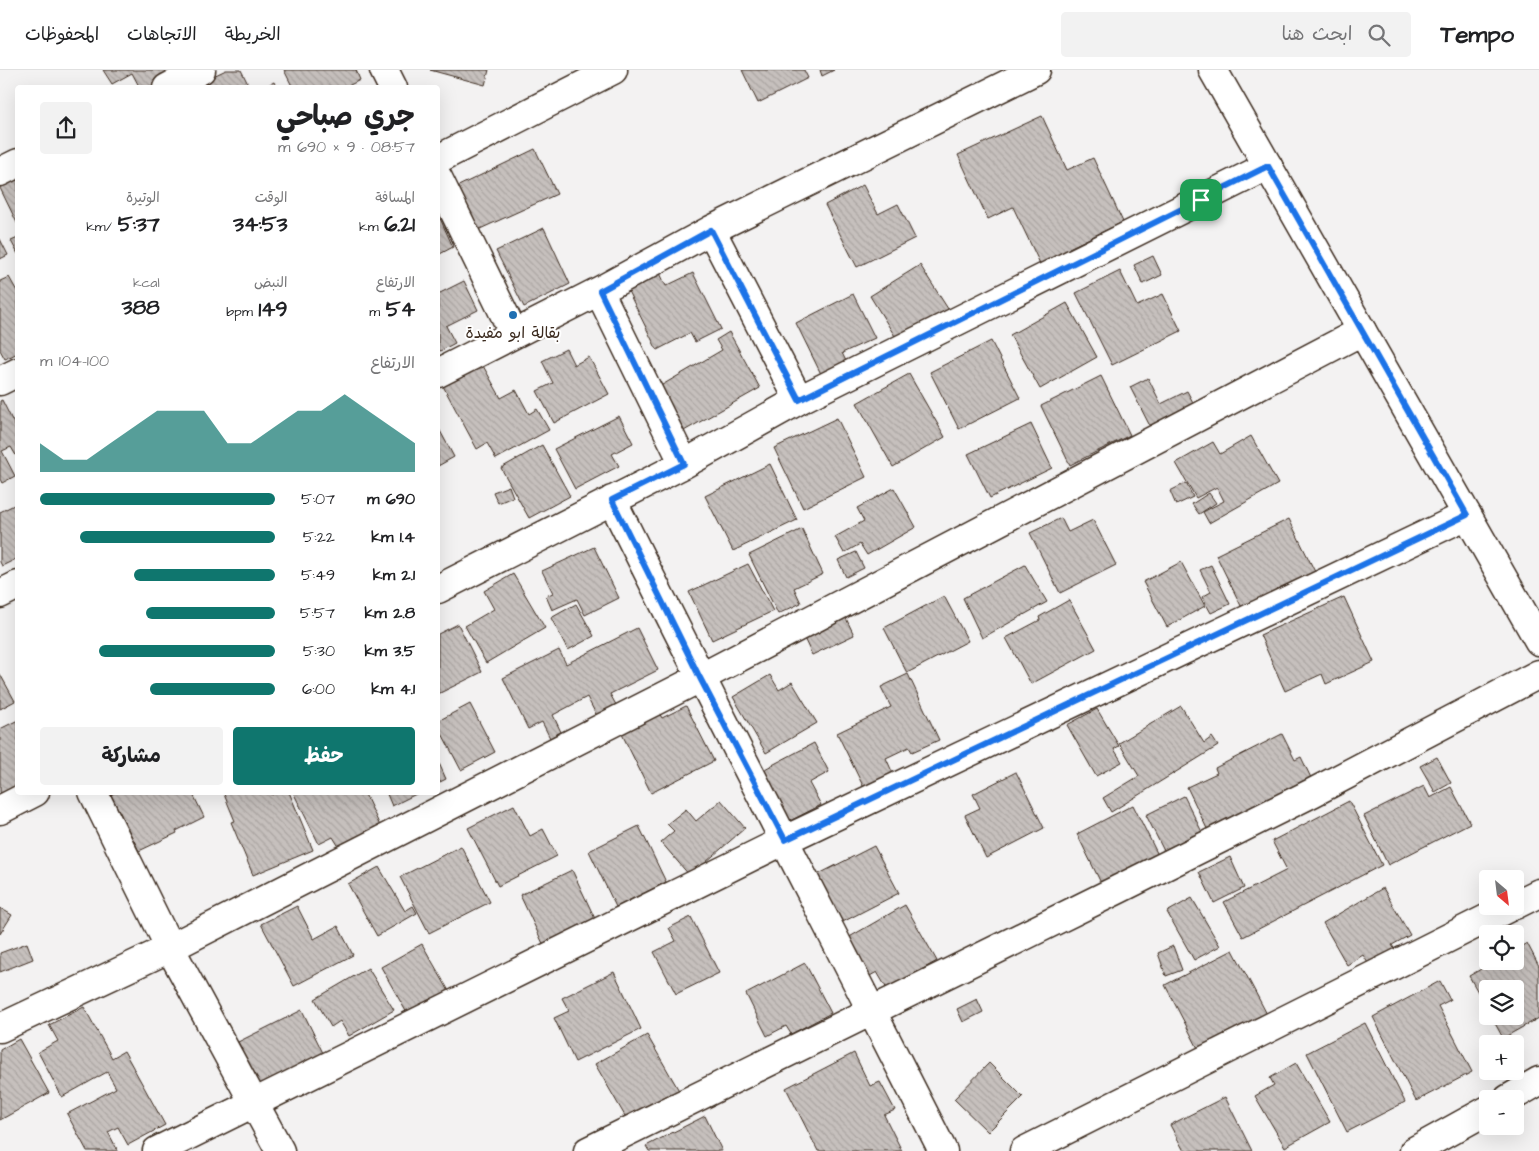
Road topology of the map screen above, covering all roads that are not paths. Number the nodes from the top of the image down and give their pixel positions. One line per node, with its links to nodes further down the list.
1 (201, 70): 6 (street)
2 (384, 70): 7 (street)
3 (614, 70): 8 (street)
4 (1036, 70): 13 (street)
5 (1213, 70): 10 (street)
6 (173, 85)
7 (392, 85)
8 (440, 158)
9 (15, 165): 11 (street)
10 (1268, 166): 15 (street); 20 (street)
11 (0, 172)
12 (440, 182): 16 (street)
13 (711, 230): 14 (street); 20 (street)
14 (600, 291): 16 (street); 21 (street)
15 (1362, 331): 23 (street); 27 (street)
16 (514, 334): 17 (street)
17 (440, 372)
18 (15, 374): 19 (street)
19 (0, 381)
20 (799, 400): 21 (street)
21 (684, 464): 22 (street)
22 (612, 500): 24 (street); 27 (street)
23 (1467, 515): 25 (street); 31 (street)
24 (440, 588)
25 (1539, 641)
26 (1539, 674): 36 (street)
27 (700, 678): 31 (street); 35 (street)
28 (29, 795): 30 (street)
29 (94, 795): 35 (street)
30 (0, 810)
31 (785, 840): 36 (street); 40 (street)
32 (1539, 892): 33 (street)
33 (1524, 900)
34 (1494, 915): 46 (street)
35 (170, 948): 37 (street); 40 (street)
36 (872, 1011): 44 (street); 45 (street)
37 (0, 1028)
38 (1539, 1081): 39 (street)
39 (1524, 1090)
40 (255, 1103): 42 (street); 43 (street)
41 (1479, 1115): 47 (street)
42 (157, 1151)
43 (280, 1151)
44 (588, 1151)
45 (943, 1151)
46 (1024, 1151)
47 (1414, 1151)

